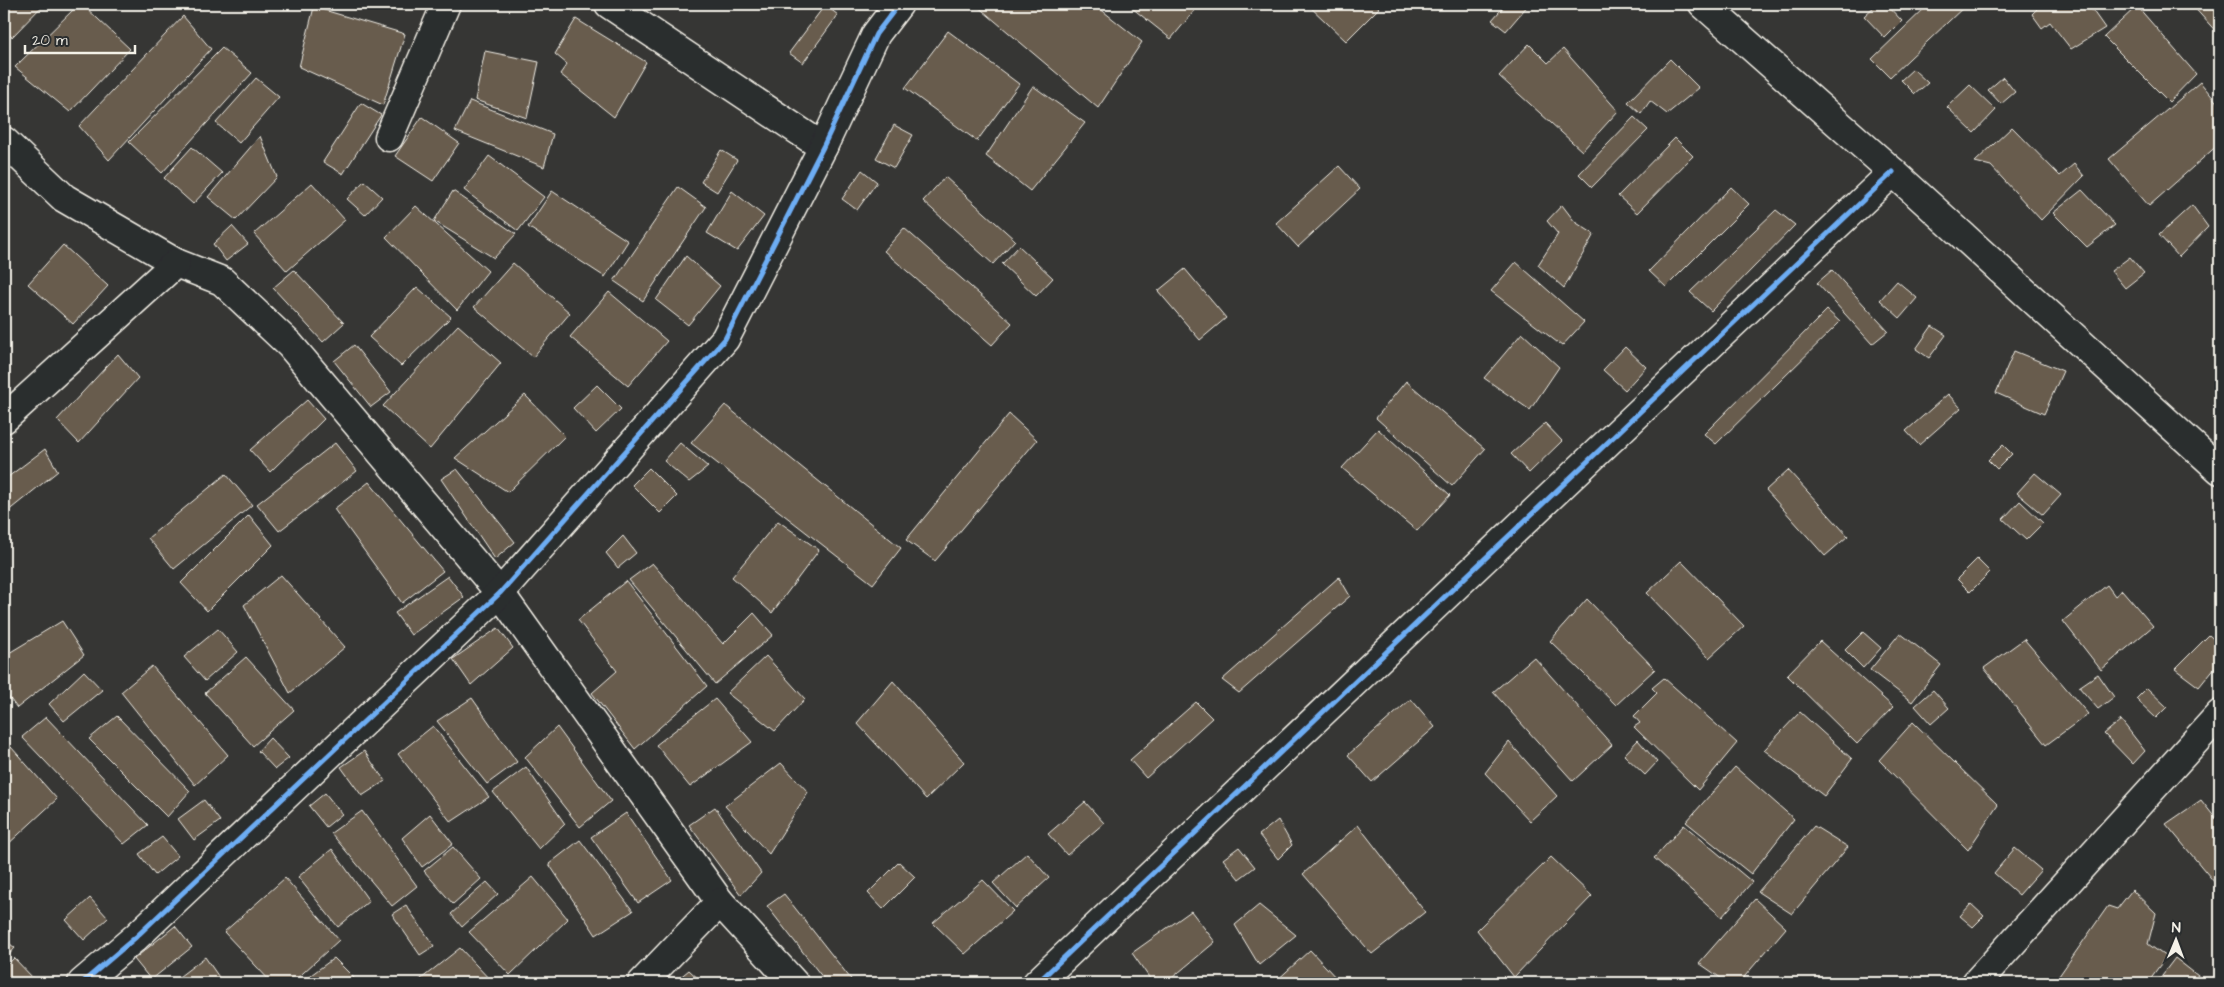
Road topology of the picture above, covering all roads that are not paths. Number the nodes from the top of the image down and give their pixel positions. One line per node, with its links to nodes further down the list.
1 (446, 4): 5 (street)
2 (609, 4): 7 (street)
3 (899, 4): 7 (street)
4 (1702, 4): 8 (street)
5 (389, 137)
6 (4, 141): 9 (street)
7 (823, 147): 12 (street)
8 (1893, 172): 11 (street); 18 (street)
9 (176, 263): 10 (street); 12 (street)
10 (4, 419)
11 (2218, 464)
12 (500, 593): 14 (street); 15 (street)
13 (2220, 714): 19 (street)
14 (720, 902): 16 (street); 17 (street)
15 (82, 983)
16 (642, 983)
17 (794, 983)
18 (1037, 983)
19 (1976, 983)

